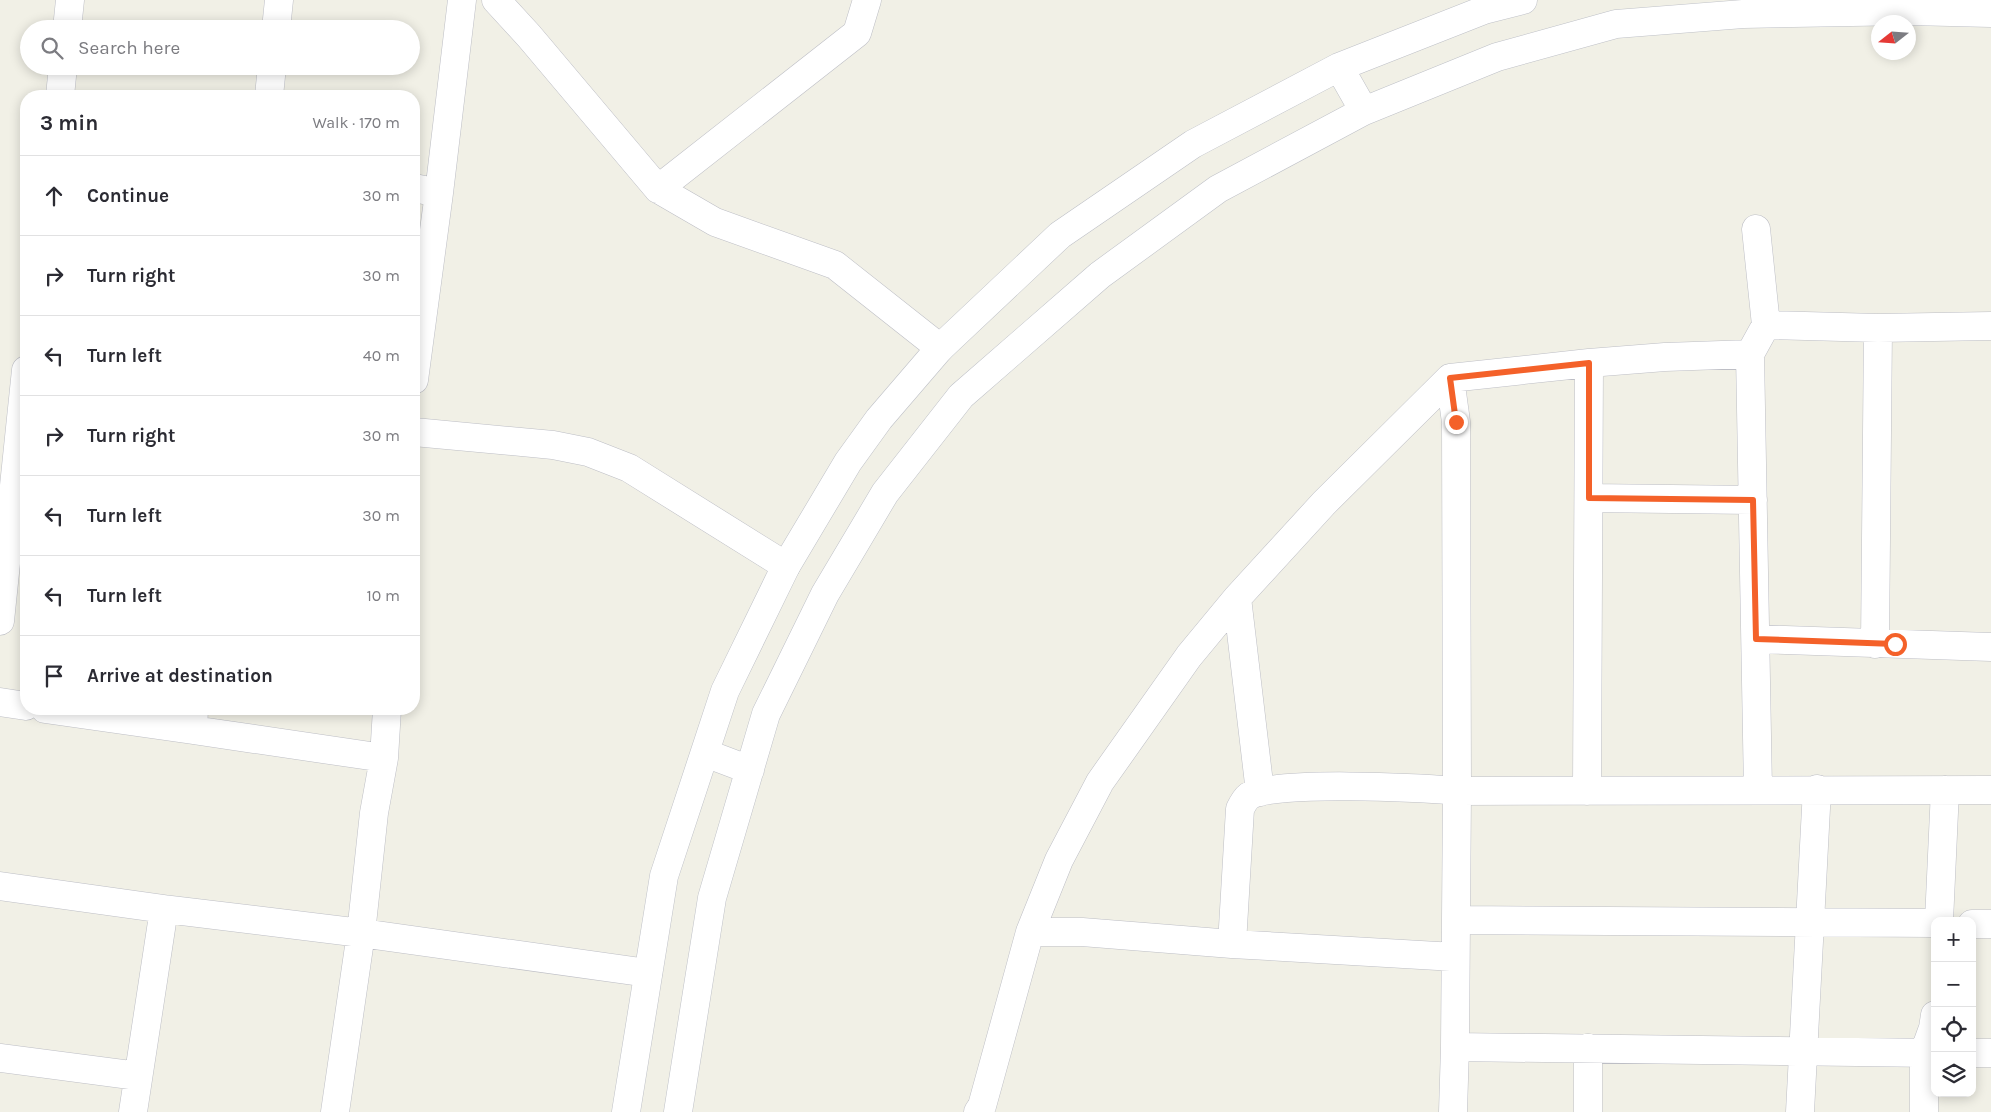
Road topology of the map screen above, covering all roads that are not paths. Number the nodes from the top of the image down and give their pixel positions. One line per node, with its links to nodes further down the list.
1 (70, 0): 8 (street)
2 (279, 0): 9 (street)
3 (462, 0): 17 (street)
4 (496, 0): 16 (street)
5 (867, 0): 16 (street)
6 (1523, 0): 10 (street)
7 (1991, 13): 15 (street)
8 (68, 20)
9 (277, 20)
10 (1339, 67): 15 (street); 23 (street)
11 (62, 75): 13 (street)
12 (271, 75): 14 (street)
13 (61, 90)
14 (270, 90)
15 (1364, 112): 44 (street)
16 (658, 188): 23 (street)
17 (427, 190): 19 (street)
18 (1756, 229): 20 (street)
19 (420, 292)
20 (1766, 325): 22 (street); 24 (street)
21 (1991, 326): 22 (street)
22 (1878, 328): 35 (street)
23 (940, 348): 31 (street)
24 (1750, 354): 25 (street); 30 (street)
25 (1589, 363): 26 (street); 29 (street)
26 (1450, 378): 32 (street); 49 (street)
27 (20, 428): 33 (street)
28 (420, 433): 31 (street)
29 (1589, 498): 30 (street); 50 (street)
30 (1753, 500): 34 (street)
31 (786, 566): 42 (street)
32 (1237, 598): 51 (street); 60 (street)
33 (0, 621)
34 (1756, 639): 35 (street); 45 (street)
35 (1875, 644): 36 (street)
36 (1991, 647)
37 (0, 702): 38 (street)
38 (20, 705)
39 (134, 715): 41 (street)
40 (388, 715): 43 (street)
41 (194, 719): 43 (street)
42 (705, 753): 44 (street); 64 (street)
43 (384, 758): 61 (street)
44 (750, 770): 76 (street)
45 (1758, 790): 46 (street); 50 (street)
46 (1817, 790): 47 (street); 56 (street)
47 (1945, 790): 48 (street); 54 (street)
48 (1991, 790)
49 (1457, 791): 50 (street); 51 (street); 55 (street)
50 (1587, 791)
51 (1260, 792): 62 (street)
52 (0, 886): 53 (street)
53 (164, 909): 61 (street); 72 (street)
54 (1939, 917)
55 (1457, 920): 56 (street); 63 (street)
56 (1811, 922): 57 (street); 67 (street)
57 (1931, 923)
58 (1976, 924): 59 (street)
59 (1991, 924)
60 (1030, 932): 62 (street); 77 (street)
61 (361, 933): 64 (street); 74 (street)
62 (1232, 944): 63 (street)
63 (1455, 957): 65 (street)
64 (648, 973): 75 (street)
65 (1455, 1047): 66 (street); 78 (street)
66 (1588, 1048): 67 (street); 79 (street)
67 (1803, 1053): 68 (street); 80 (street)
68 (1930, 1053): 81 (street)
69 (1976, 1053): 70 (street)
70 (1991, 1053)
71 (0, 1058): 72 (street)
72 (138, 1076): 73 (street)
73 (133, 1112)
74 (335, 1112)
75 (626, 1112)
76 (678, 1112)
77 (978, 1112)
78 (1453, 1112)
79 (1588, 1112)
80 (1800, 1112)
81 (1924, 1112)

